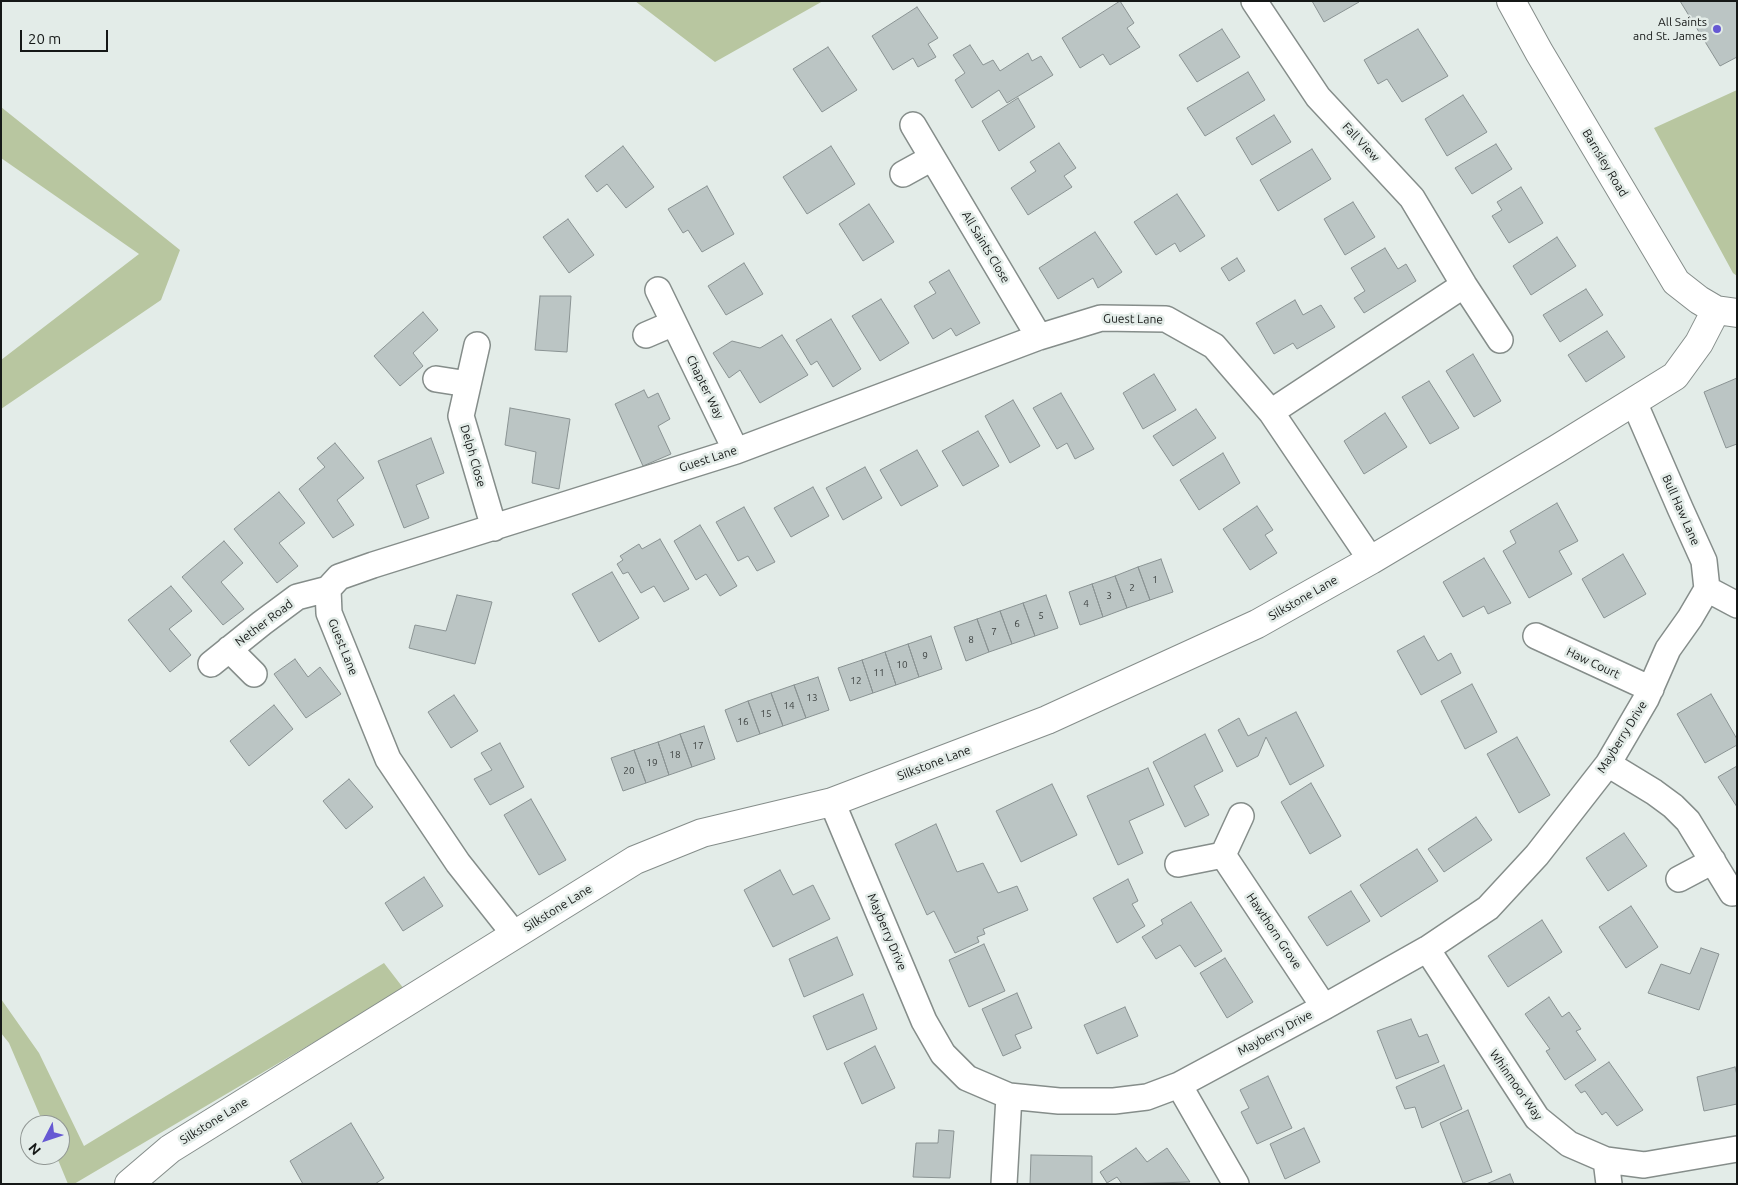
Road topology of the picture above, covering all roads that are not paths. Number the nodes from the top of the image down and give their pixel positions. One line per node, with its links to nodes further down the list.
1 (1254, 1): 6 (street, Fall View)
2 (1511, 1): 8 (street, Barnsley Road)
3 (912, 125): 4 (street, All Saints Close)
4 (932, 158): 5 (street); 11 (street, All Saints Close)
5 (903, 174)
6 (1464, 284): 12 (street, Fall View); 17 (street)
7 (658, 290): 9 (street, Chapter Way)
8 (1726, 312): 16 (street, Silkstone Lane)
9 (674, 323): 10 (street); 18 (street, Chapter Way)
10 (646, 335)
11 (1039, 337): 17 (street, Guest Lane); 18 (street, Guest Lane)
12 (1500, 340)
13 (477, 345): 15 (street, Delph Close)
14 (436, 379): 15 (street)
15 (468, 384): 19 (street, Delph Close)
16 (1634, 402): 20 (street, Silkstone Lane); 22 (street, Bull Haw Lane)
17 (1271, 412): 20 (street, Guest Lane)
18 (736, 451): 19 (street, Guest Lane)
19 (494, 528): 21 (street, Guest Lane)
20 (1370, 560): 28 (street, Silkstone Lane)
21 (328, 589): 25 (street, Nether Road); 35 (street, Guest Lane)
22 (1707, 589): 23 (street); 26 (street, Mayberry Drive)
23 (1737, 604)
24 (1536, 636): 26 (street, Haw Court)
25 (254, 674)
26 (1651, 689): 27 (street, Mayberry Drive)
27 (1608, 764): 31 (street); 36 (street, Mayberry Drive)
28 (832, 802): 35 (street, Silkstone Lane); 39 (street, Mayberry Drive)
29 (1241, 816): 30 (street)
30 (1223, 855): 32 (street); 37 (street, Hawthorn Grove)
31 (1713, 861): 33 (street); 34 (street)
32 (1178, 864)
33 (1679, 879)
34 (1732, 893)
35 (515, 935): 42 (street, Silkstone Lane)
36 (1426, 949): 37 (street, Mayberry Drive); 41 (street, Whinmoor Way)
37 (1324, 1007): 38 (street, Mayberry Drive)
38 (1179, 1085): 39 (street, Mayberry Drive); 44 (street)
39 (1009, 1096): 43 (street)
40 (1737, 1149): 41 (street, Whinmoor Way)
41 (1608, 1172)
42 (129, 1184)
43 (1004, 1184)
44 (1236, 1184)

